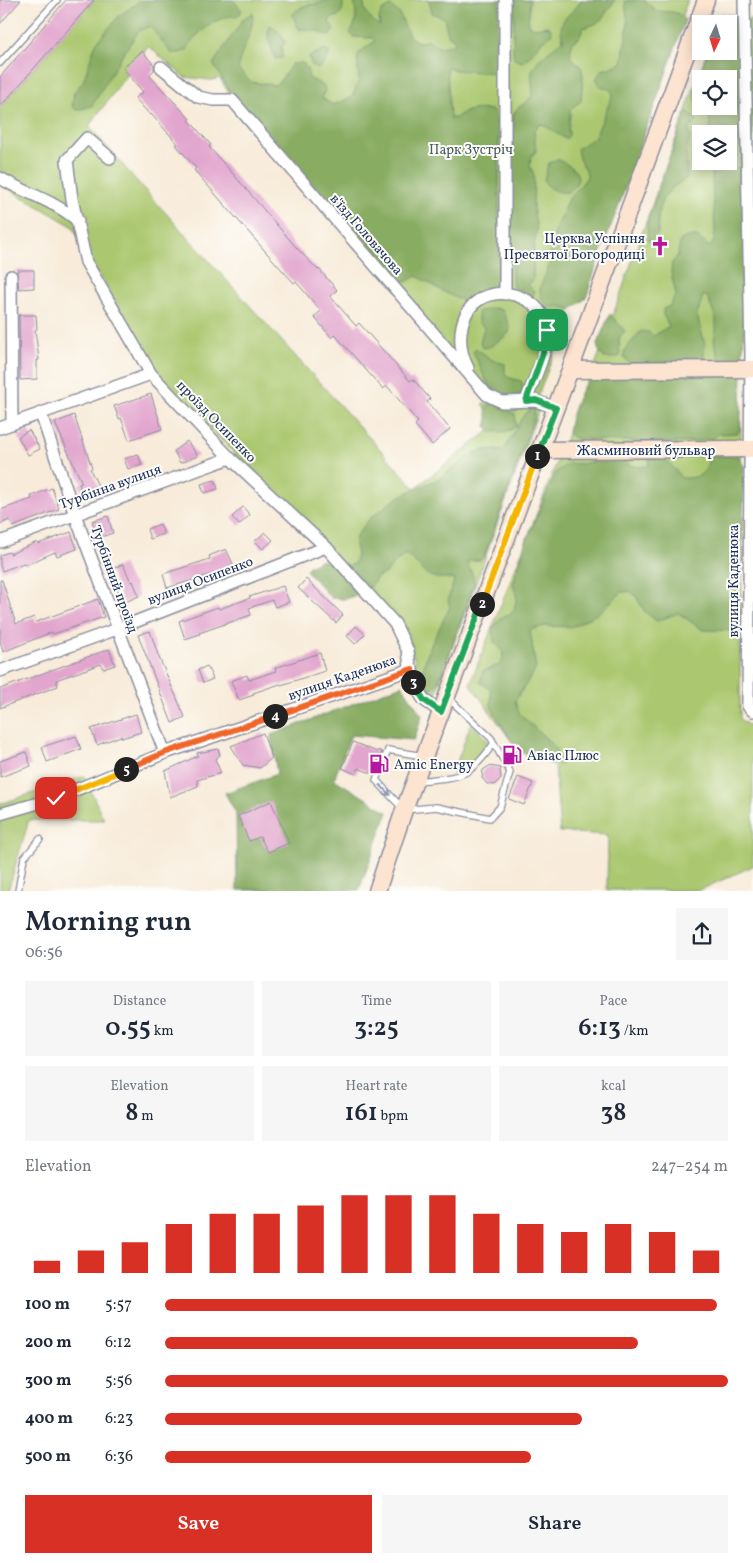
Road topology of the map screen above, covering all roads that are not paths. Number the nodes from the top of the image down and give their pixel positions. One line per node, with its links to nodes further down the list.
1 (57, 0): 5 (lane)
2 (505, 0): 11 (street)
3 (744, 0): 12 (street, вулиця Каденюка)
4 (704, 1): 14 (street)
5 (0, 63)
6 (161, 67): 16 (street, в'їзд Головачова)
7 (110, 158): 9 (street, проїзд Осипенко)
8 (0, 178): 9 (street)
9 (78, 221): 15 (street, проїзд Осипенко)
10 (11, 276): 20 (street)
11 (505, 294): 16 (street); 17 (street)
12 (751, 302): 13 (street, вулиця Каденюка)
13 (752, 369): 14 (street); 22 (street, вулиця Каденюка)
14 (570, 370): 18 (street)
15 (151, 374): 19 (street); 24 (street, проїзд Осипенко)
16 (477, 383): 17 (street, в'їзд Головачова)
17 (526, 401): 18 (street, в'їзд Головачова)
18 (556, 408): 23 (street)
19 (41, 414): 20 (street); 25 (street, Турбінний проїзд)
20 (12, 424): 21 (street)
21 (0, 428)
22 (751, 449): 23 (street, Жасминовий бульвар); 26 (street, вулиця Каденюка)
23 (539, 450): 33 (street)
24 (230, 458): 25 (street, Турбінна вулиця); 28 (street, проїзд Осипенко)
25 (75, 515): 27 (street, Турбінна вулиця); 29 (street, Турбінний проїзд)
26 (750, 534): 30 (street, вулиця Каденюка)
27 (0, 542)
28 (326, 547): 29 (street, вулиця Осипенко); 31 (street, проїзд Осипенко)
29 (117, 629): 32 (street, вулиця Осипенко); 36 (street, Турбінний проїзд)
30 (750, 652): 34 (street, вулиця Каденюка)
31 (412, 669): 33 (street, проїзд Осипенко); 36 (street, вулиця Каденюка)
32 (0, 671)
33 (444, 704): 35 (lane); 37 (street)
34 (753, 711)
35 (494, 743): 38 (lane); 39 (lane)
36 (164, 753): 40 (street, вулиця Каденюка)
37 (425, 756): 38 (street); 39 (lane, one-way to 39)
38 (415, 781): 39 (street)
39 (404, 810): 43 (street)
40 (0, 814)
41 (40, 839): 42 (lane)
42 (18, 890)
43 (376, 890)

